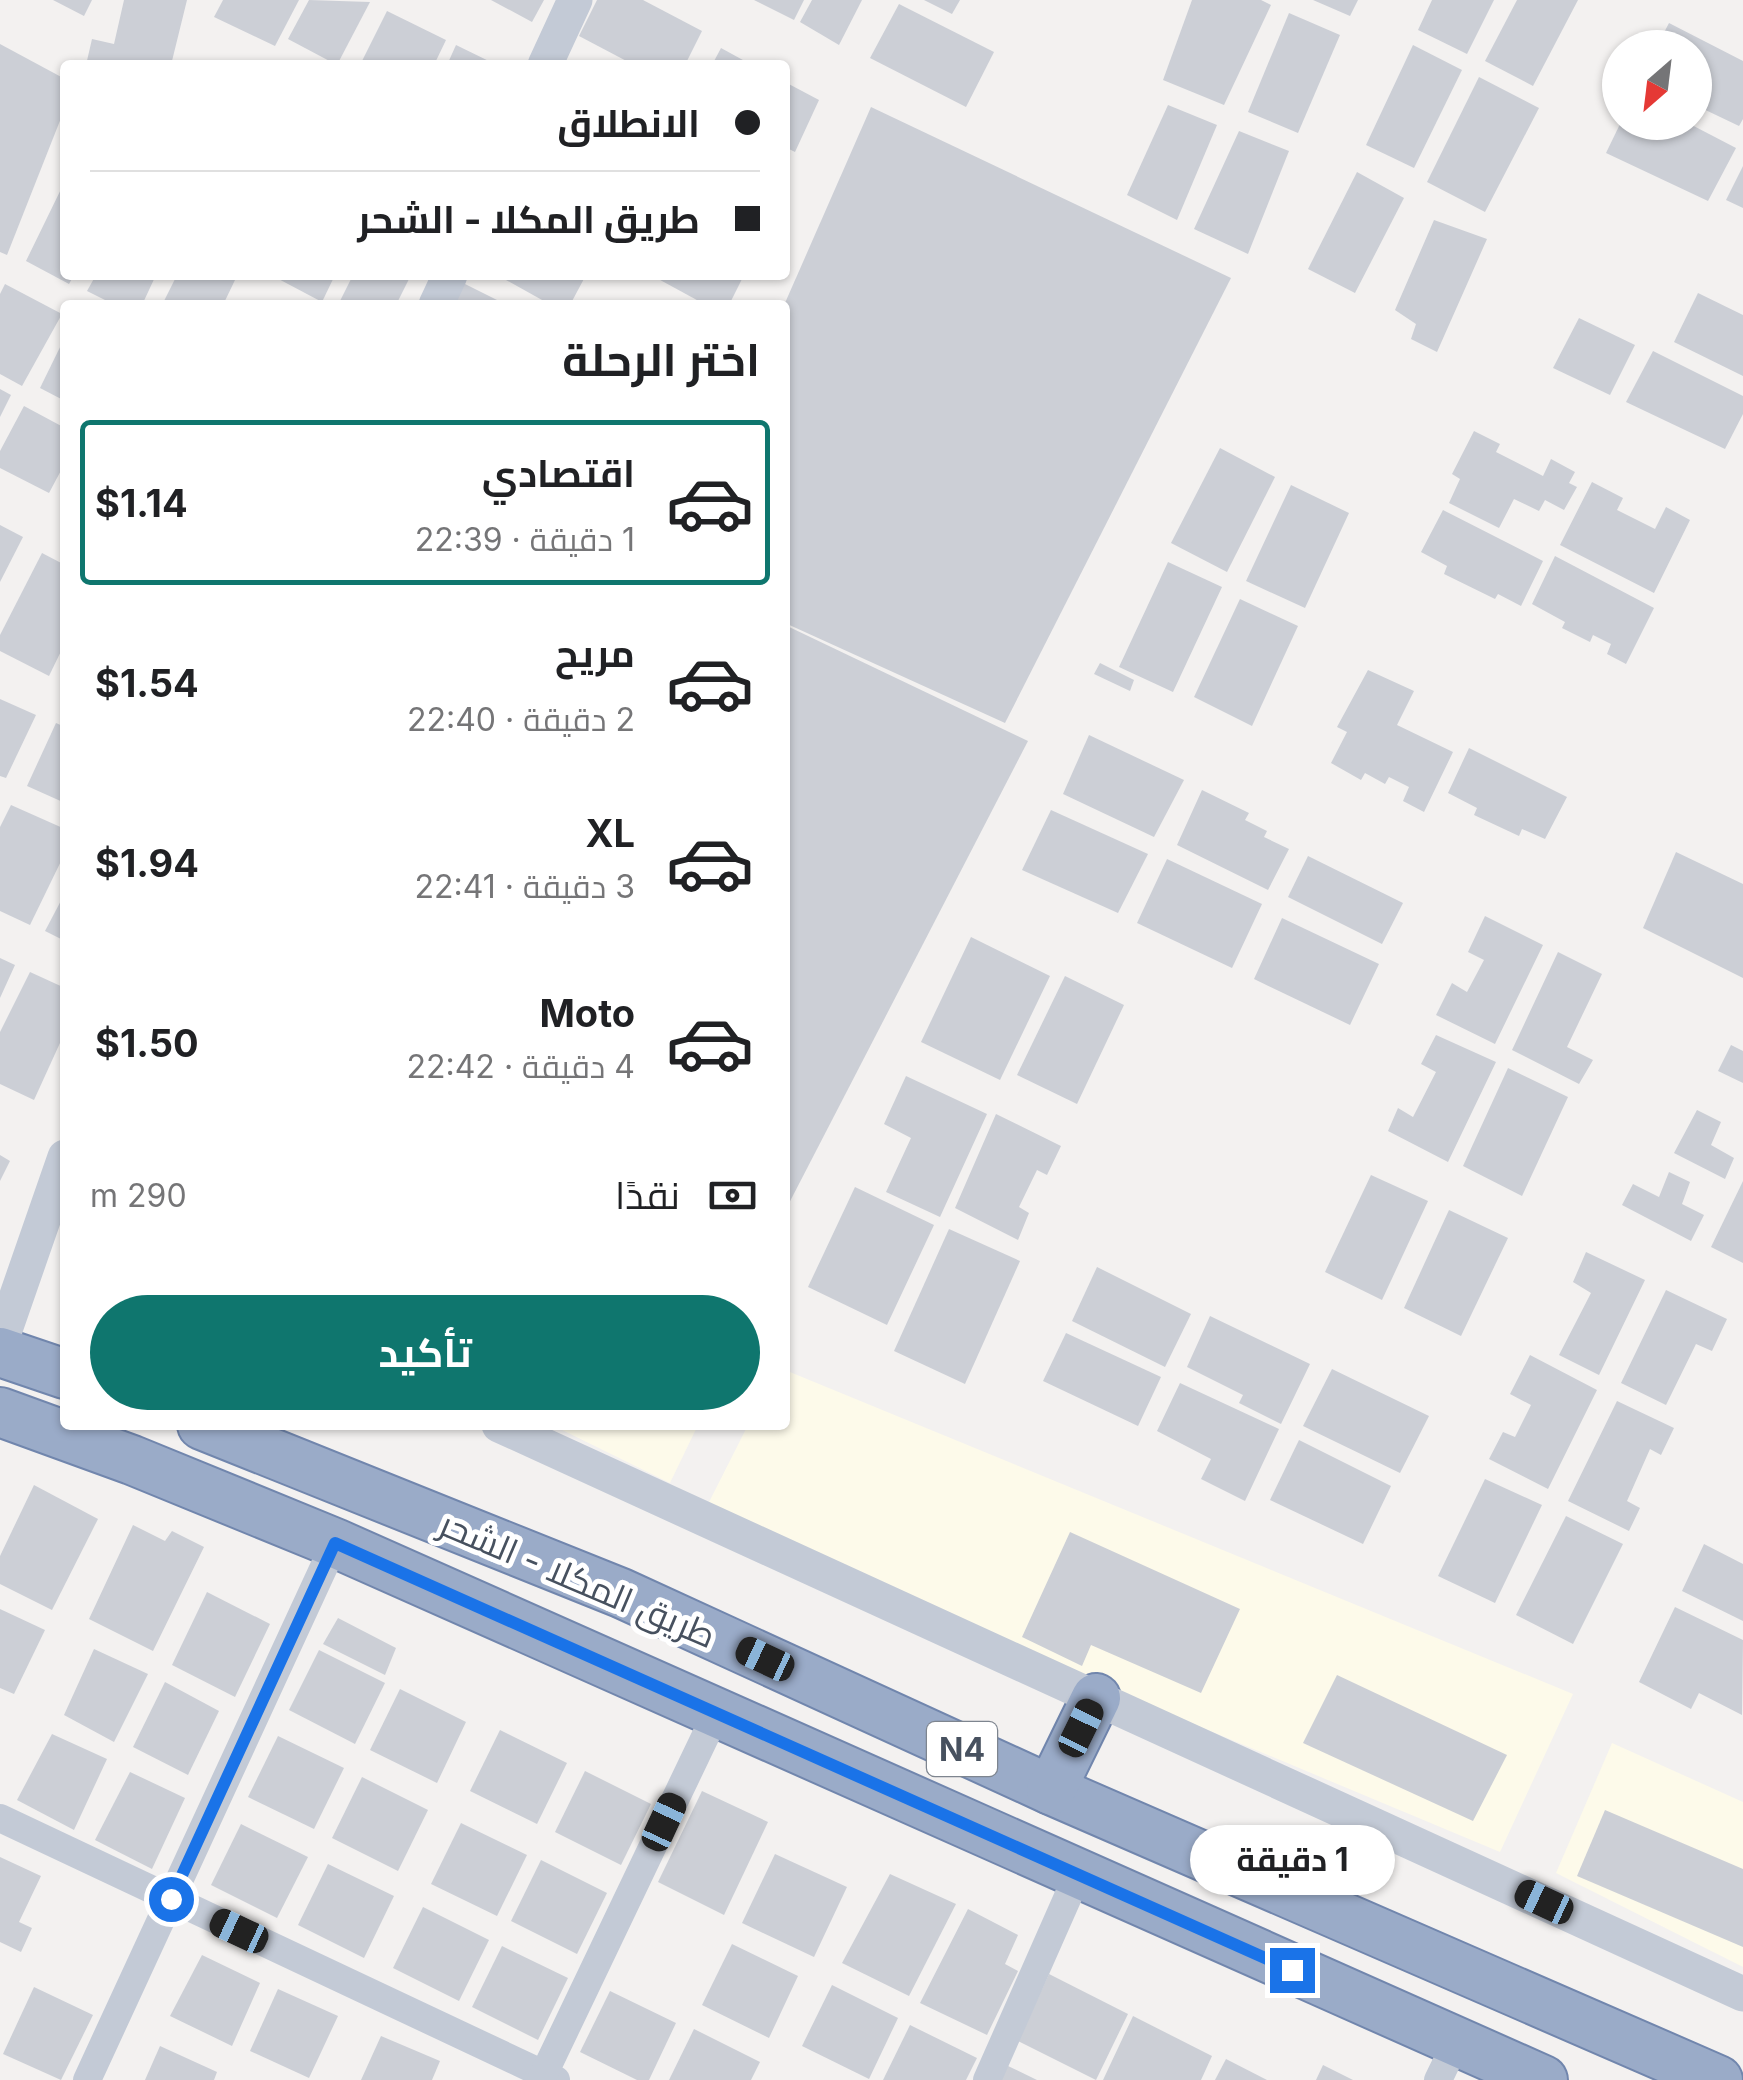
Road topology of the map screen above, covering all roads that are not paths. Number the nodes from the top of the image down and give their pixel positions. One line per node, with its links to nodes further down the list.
1 (575, 0): 2 (street)
2 (548, 60)
3 (60, 1182): 4 (street)
4 (0, 1344)
5 (0, 1352): 6 (highway)
6 (60, 1372)
7 (0, 1412): 10 (highway, طريق المكلا - الشحر / N4)
8 (214, 1430): 11 (highway, طريق المكلا - الشحر / N4)
9 (510, 1430): 13 (street)
10 (335, 1543): 12 (highway, طريق المكلا - الشحر / N4); 18 (street)
11 (622, 1593): 12 (highway); 15 (highway, طريق المكلا - الشحر / N4)
12 (594, 1660): 14 (highway, طريق المكلا - الشحر / N4)
13 (1096, 1698): 15 (highway); 19 (street)
14 (716, 1714): 17 (highway, طريق المكلا - الشحر / N4); 21 (street)
15 (1051, 1790): 25 (highway, طريق المكلا - الشحر / N4)
16 (0, 1818): 18 (street)
17 (1078, 1874): 20 (highway, طريق المكلا - الشحر / N4); 23 (street)
18 (171, 1899): 21 (street); 22 (street)
19 (1743, 1994)
20 (1447, 2062): 24 (highway, طريق المكلا - الشحر / N4)
21 (547, 2078)
22 (86, 2080)
23 (987, 2080)
24 (1543, 2080)
25 (1718, 2080)

